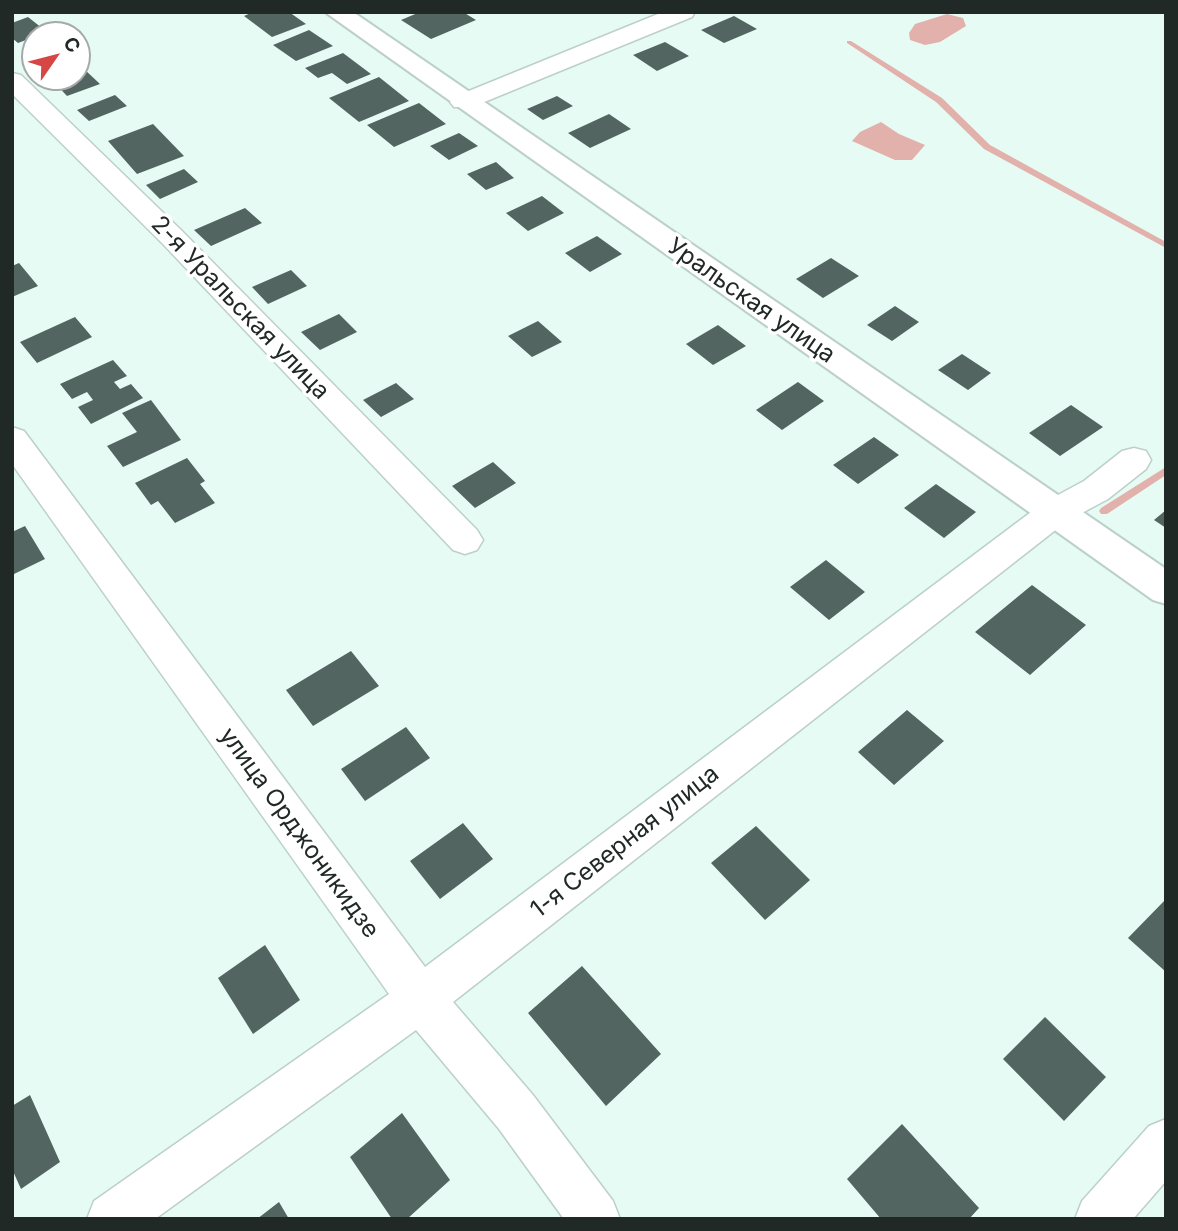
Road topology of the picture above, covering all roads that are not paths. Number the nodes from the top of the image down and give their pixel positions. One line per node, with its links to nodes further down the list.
1 (337, 12): 4 (main road, Уральская улица)
2 (684, 12): 4 (street)
3 (12, 80): 8 (street, 2-я Уральская улица)
4 (463, 102): 7 (main road, Уральская улица)
5 (12, 439): 10 (street, улица Орджоникидзе)
6 (1134, 460): 7 (street, 1-я Северная улица)
7 (1055, 512): 9 (main road, Уральская улица); 10 (street, 1-я Северная улица)
8 (465, 540)
9 (1166, 589)
10 (420, 999): 12 (street, 1-я Северная улица); 13 (street, улица Орджоникидзе)
11 (1166, 1143): 14 (street)
12 (112, 1219)
13 (596, 1219)
14 (1100, 1219)

